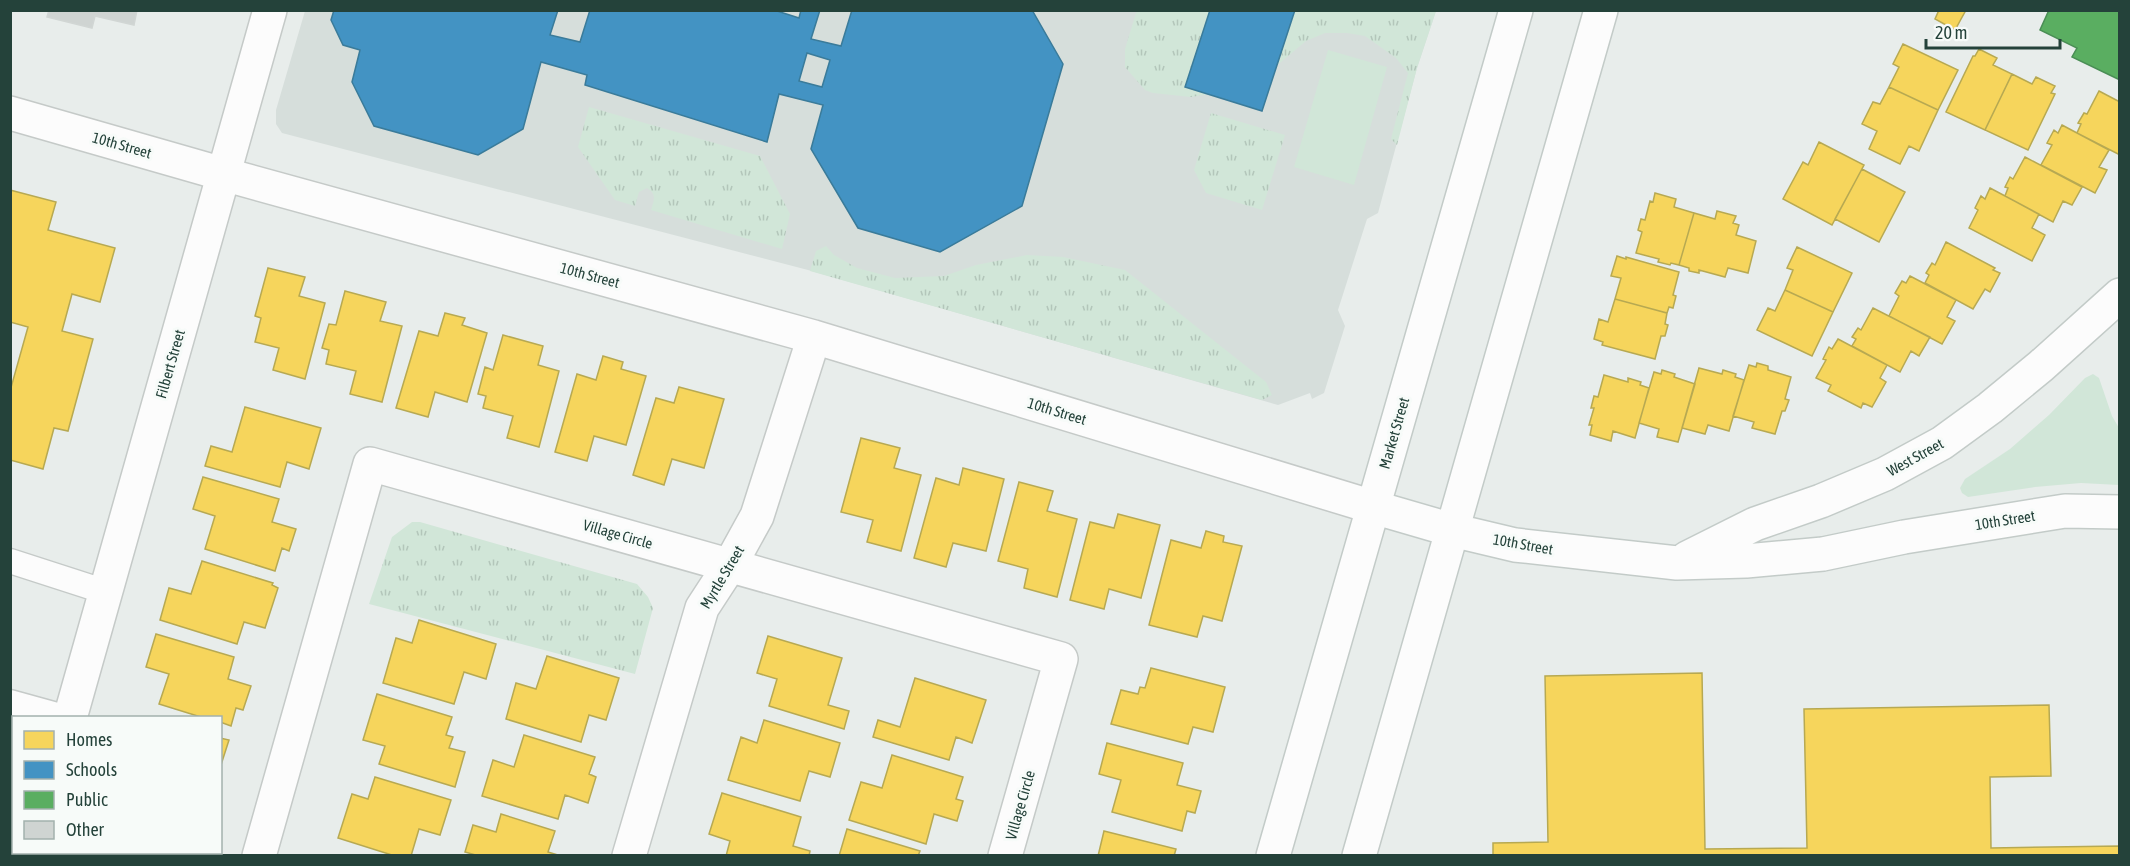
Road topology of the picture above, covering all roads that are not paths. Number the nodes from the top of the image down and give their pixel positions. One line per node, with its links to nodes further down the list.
1 (270, 10): 5 (street, Filbert Street)
2 (1516, 10): 8 (street, Market Street)
3 (1601, 10): 10 (street)
4 (10, 113): 5 (street, 10th Street)
5 (224, 174): 7 (street, 10th Street); 14 (street, Filbert Street)
6 (2120, 294): 12 (street, West Street)
7 (814, 337): 8 (street, 10th Street); 13 (street, Myrtle Street)
8 (1373, 507): 10 (street, 10th Street); 21 (street, Market Street)
9 (2120, 512): 12 (street, 10th Street)
10 (1452, 530): 12 (street, 10th Street); 22 (street)
11 (10, 561): 14 (lane)
12 (1677, 563)
13 (730, 566): 18 (street, Village Circle); 19 (street, Myrtle Street); 20 (street, Village Circle)
14 (106, 592): 17 (street, Filbert Street)
15 (10, 702): 16 (lane)
16 (65, 716)
17 (69, 716)
18 (259, 855)
19 (629, 855)
20 (1005, 855)
21 (1273, 855)
22 (1359, 855)

